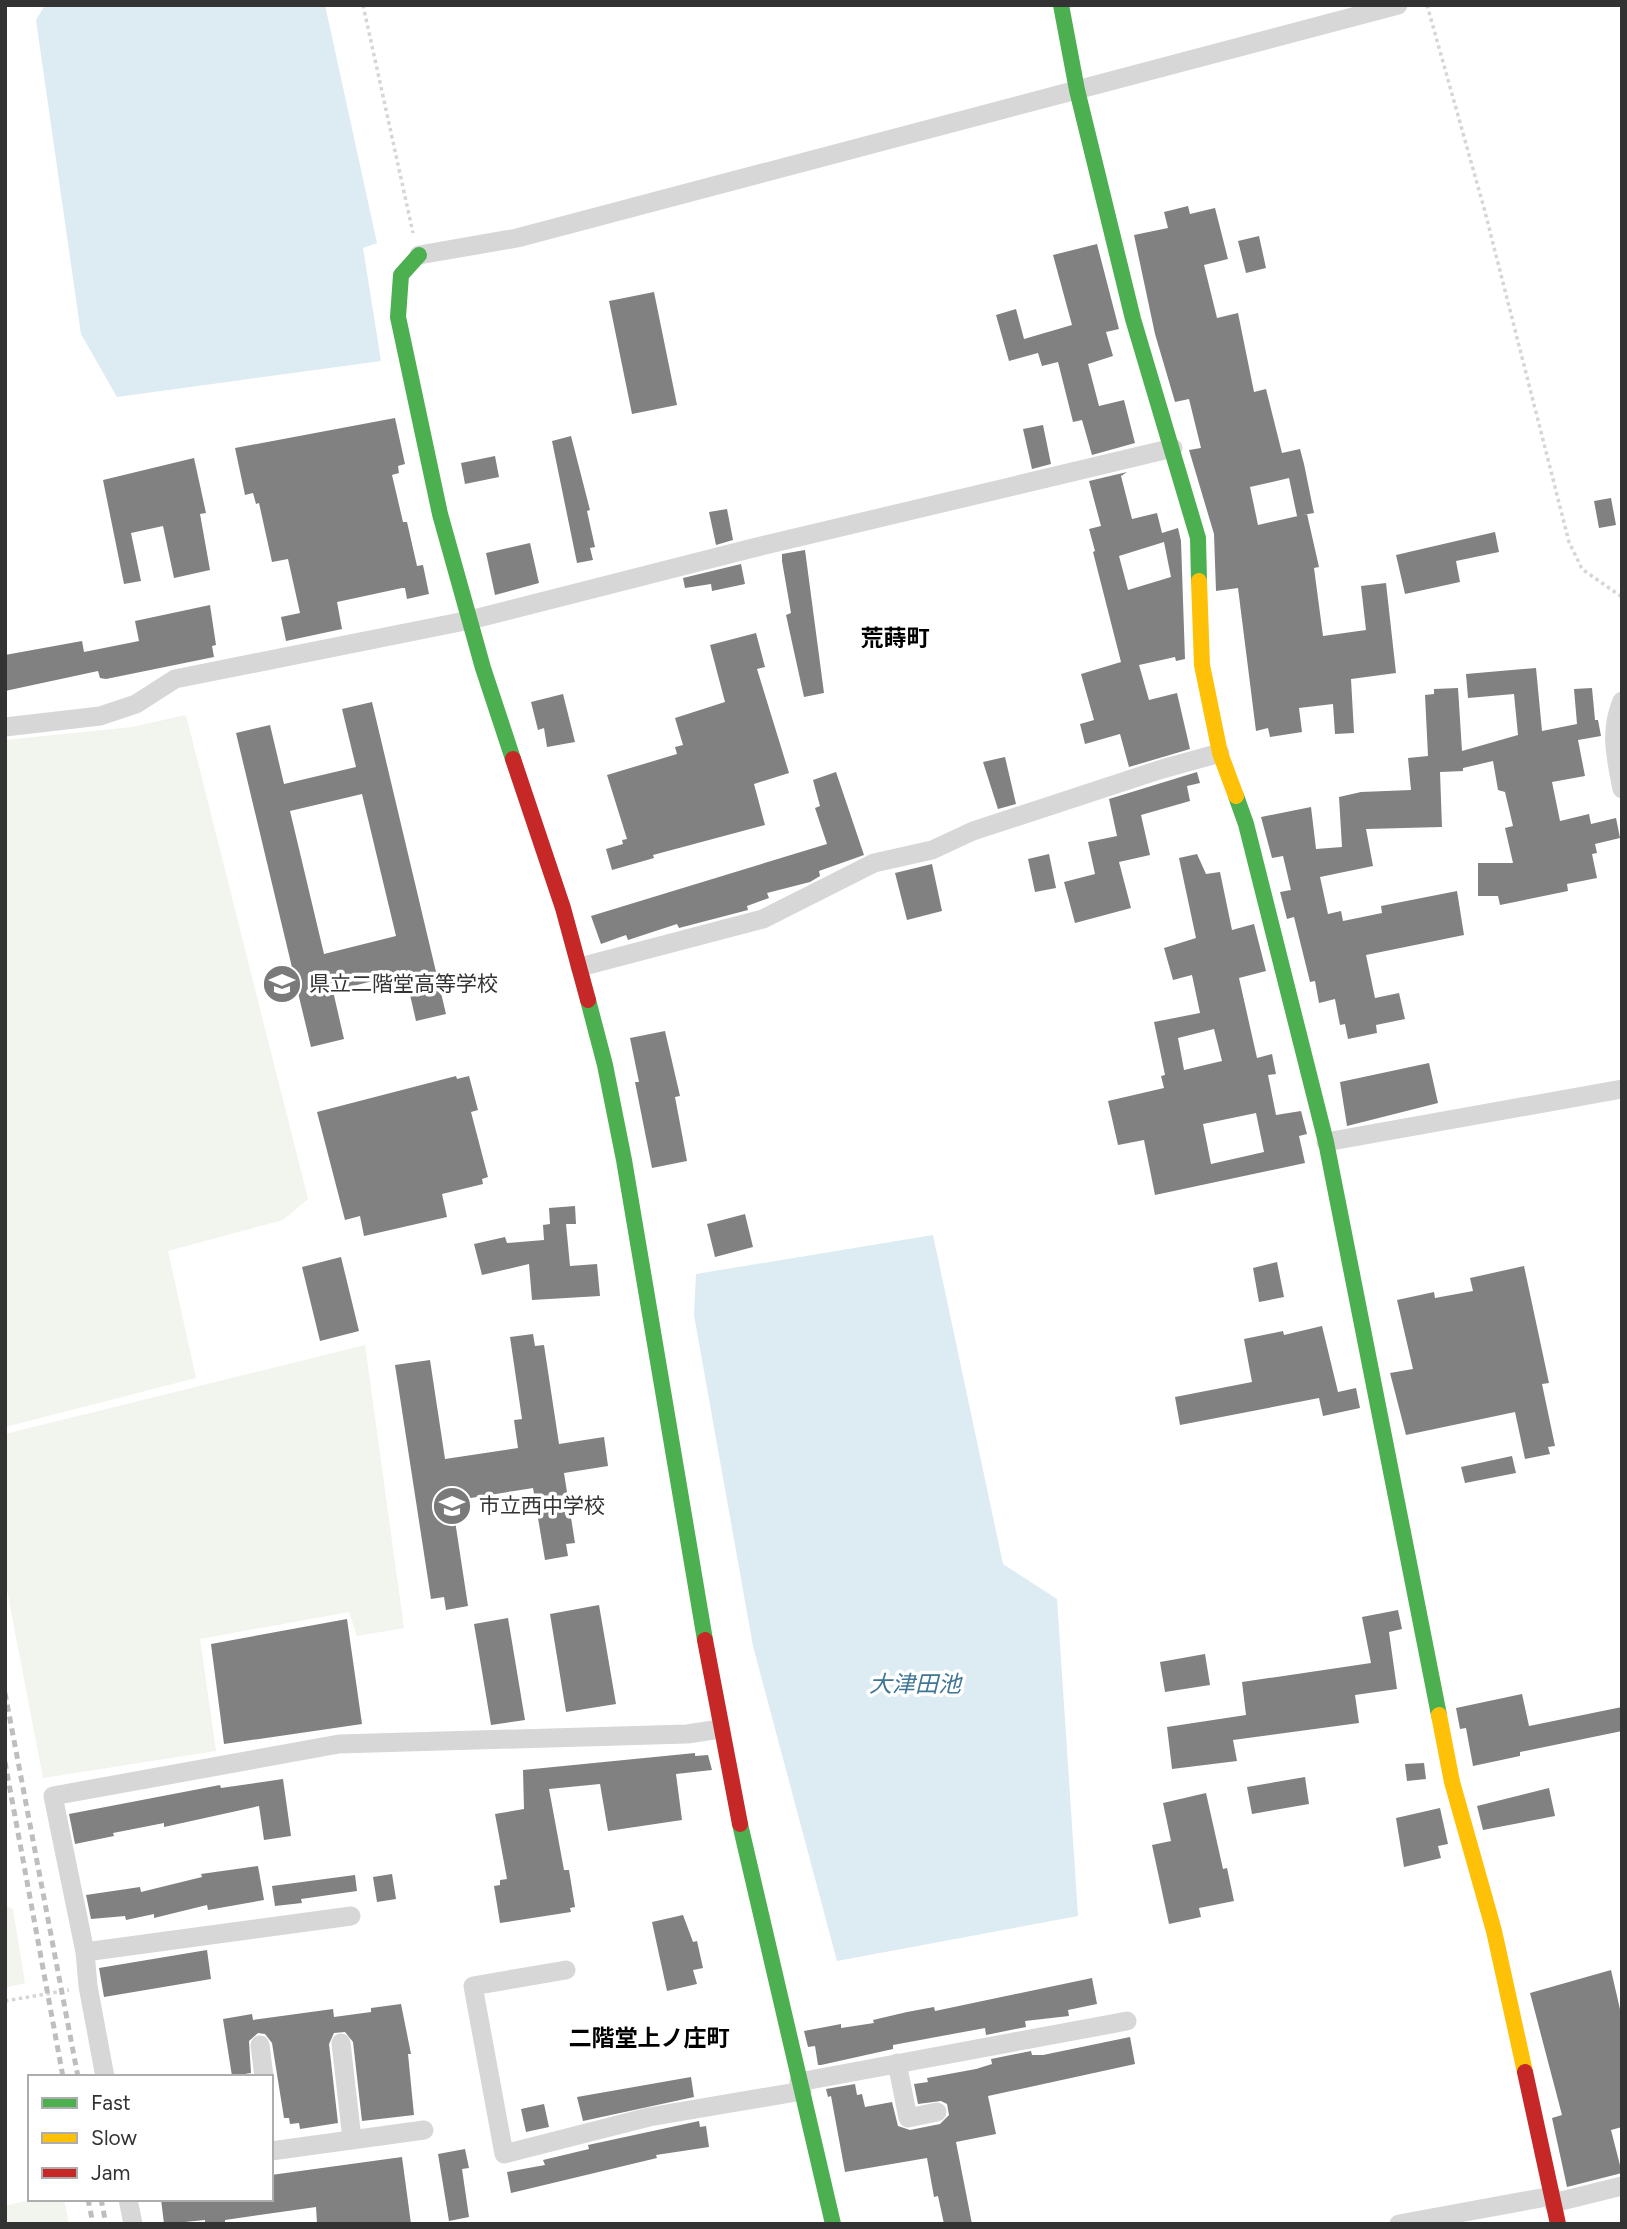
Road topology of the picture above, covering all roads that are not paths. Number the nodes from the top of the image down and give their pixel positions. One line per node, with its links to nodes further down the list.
1 (1061, 5): 3 (street)
2 (1398, 5): 3 (street)
3 (1077, 90): 4 (street); 5 (street)
4 (419, 255): 6 (street)
5 (1173, 448): 6 (street); 9 (street)
6 (470, 620): 8 (street); 11 (street)
7 (1622, 701): 10 (street)
8 (5, 727)
9 (1220, 753): 11 (street); 13 (street)
10 (1622, 789)
11 (580, 967): 14 (street)
12 (1622, 1089): 13 (street)
13 (1326, 1142): 30 (street)
14 (720, 1729): 16 (street); 24 (street)
15 (351, 1916): 16 (street)
16 (85, 1952): 22 (street)
17 (566, 1970): 24 (street)
18 (1126, 2021): 21 (street)
19 (341, 2043): 27 (street)
20 (260, 2045): 23 (street)
21 (897, 2063): 24 (street); 25 (street)
22 (105, 2075)
23 (264, 2075)
24 (801, 2086): 33 (street)
25 (937, 2112)
26 (424, 2130): 27 (street)
27 (352, 2139): 28 (street)
28 (273, 2147)
29 (1622, 2186): 30 (street)
30 (1553, 2200): 34 (street); 35 (street)
31 (128, 2201): 32 (street)
32 (133, 2224)
33 (834, 2224)
34 (1399, 2224)
35 (1558, 2224)

